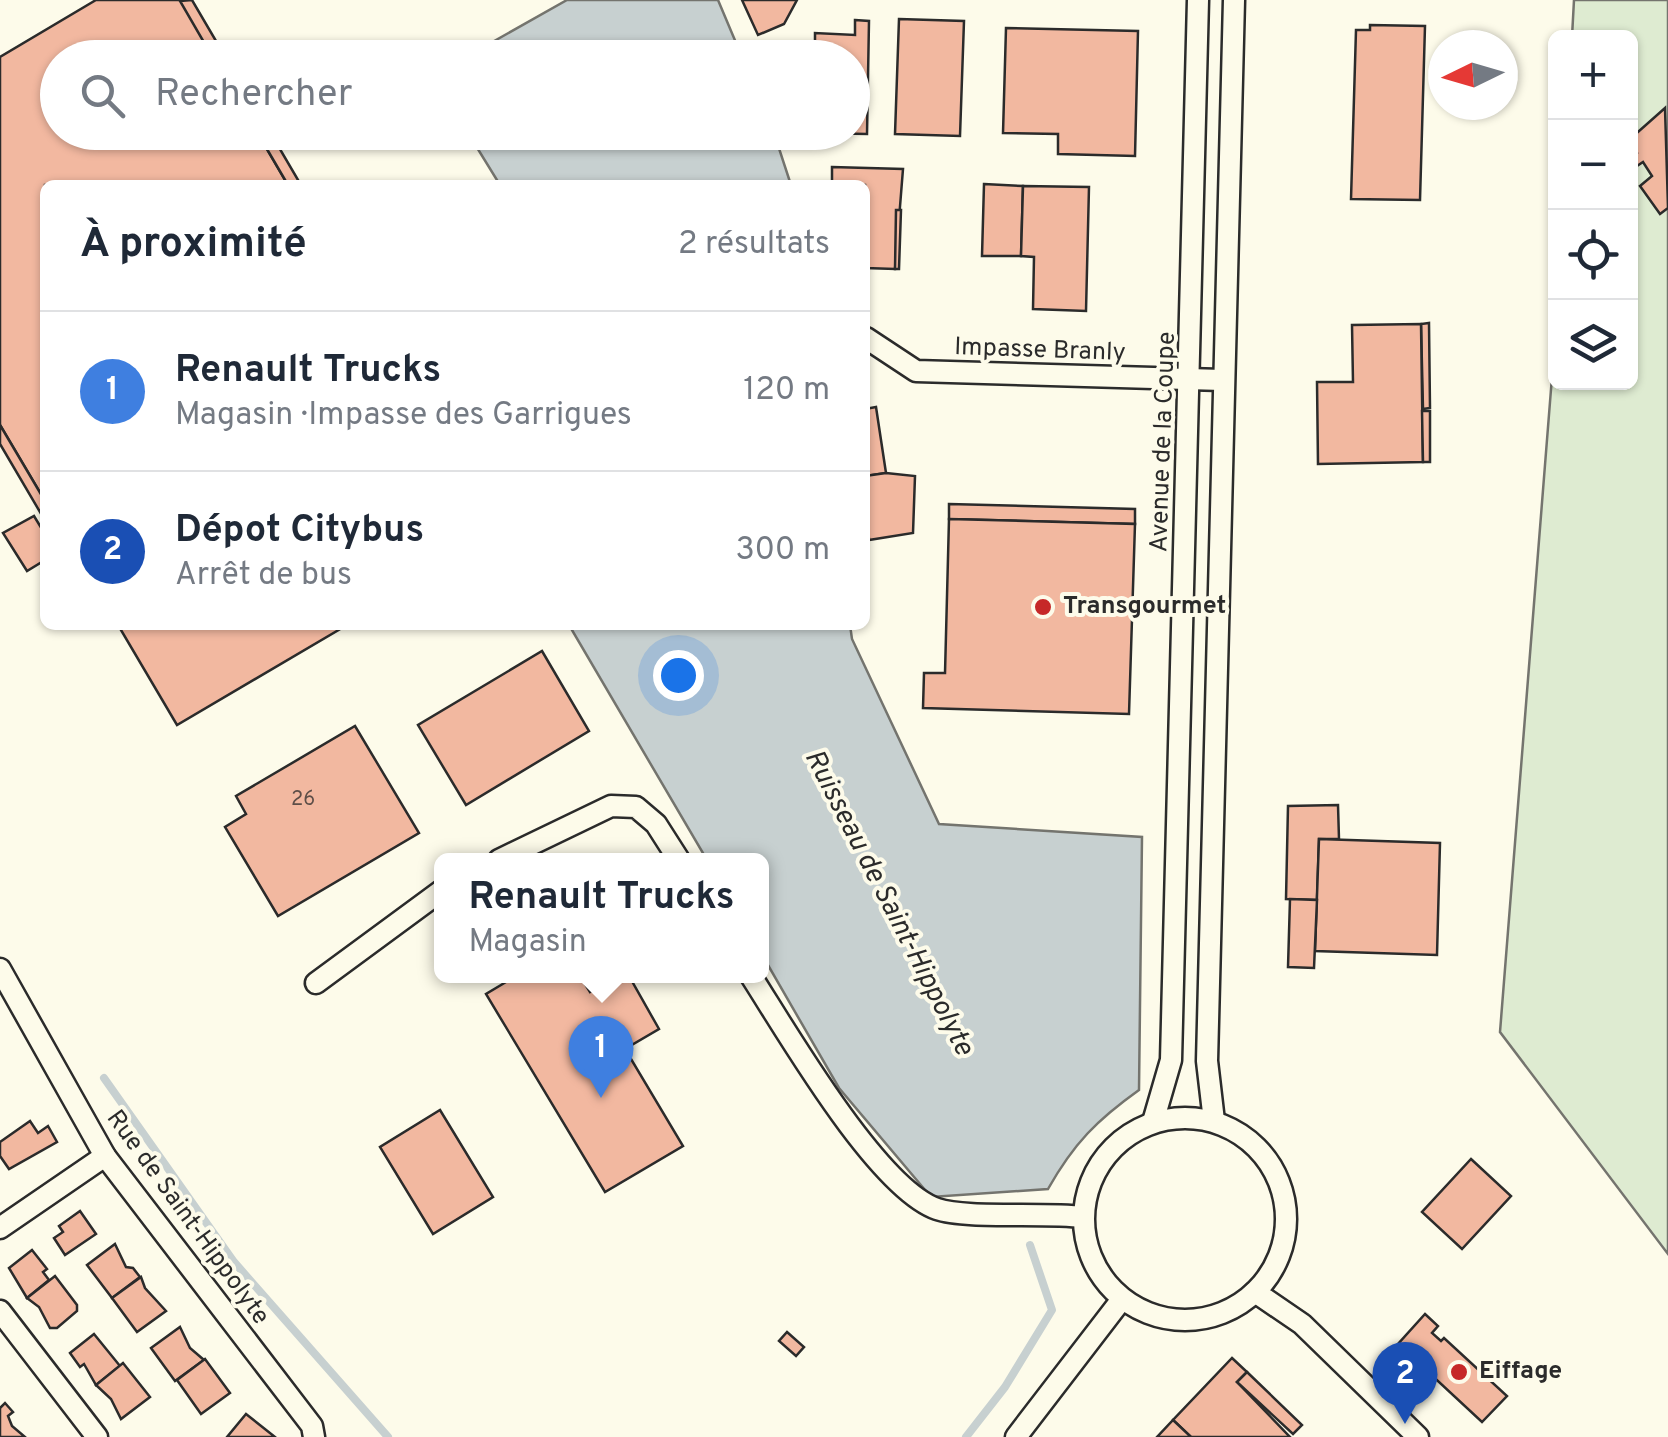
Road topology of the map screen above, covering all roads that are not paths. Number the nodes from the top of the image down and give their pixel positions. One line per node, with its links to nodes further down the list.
1 (1198, 0): 5 (street, Avenue de la Coupe)
2 (1234, 0): 4 (street)
3 (870, 341): 5 (street, Impasse Branly)
4 (1222, 380): 5 (street, Impasse Branly); 12 (street)
5 (1191, 381): 13 (street, Avenue de la Coupe)
6 (514, 853): 7 (street)
7 (675, 853)
8 (434, 896): 10 (street)
9 (0, 969): 14 (street, Rue de Saint-Hippolyte)
10 (316, 983)
11 (755, 983): 15 (street)
12 (1214, 1121): 13 (street); 17 (street)
13 (1153, 1122): 15 (street)
14 (105, 1156): 16 (street); 21 (street, Rue de Saint-Hippolyte)
15 (1083, 1216): 18 (street)
16 (0, 1228)
17 (1256, 1292): 18 (street); 23 (street)
18 (1122, 1298): 22 (street)
19 (0, 1311): 20 (street)
20 (97, 1437)
21 (314, 1437)
22 (1016, 1437)
23 (1418, 1437)

